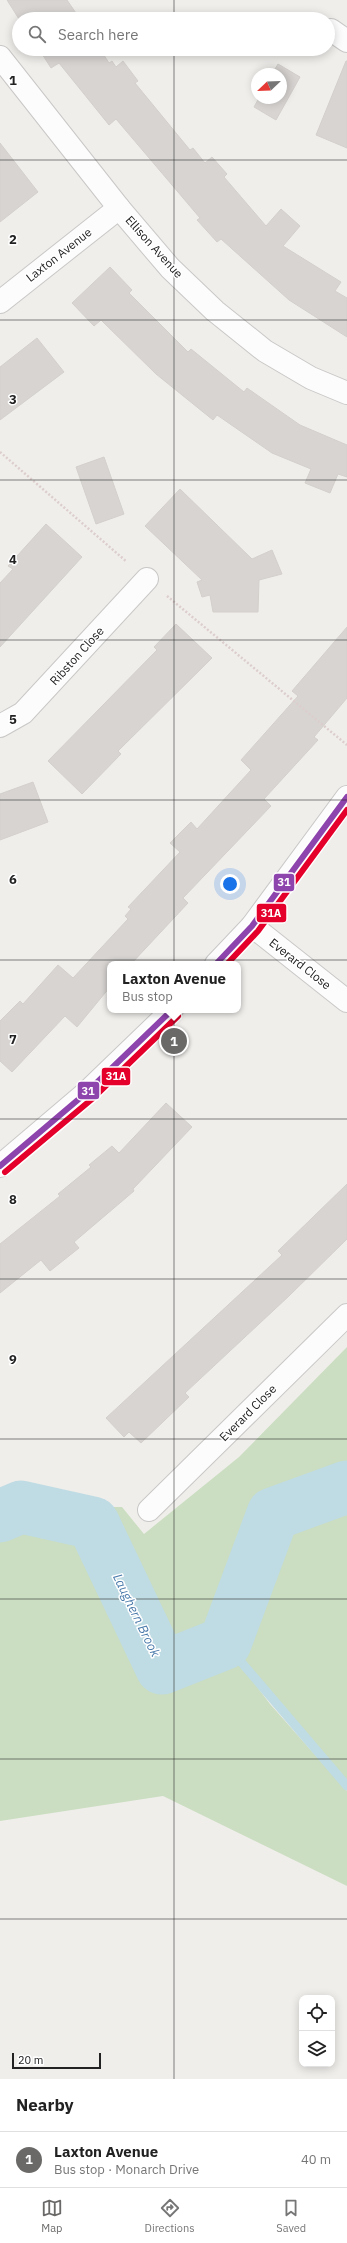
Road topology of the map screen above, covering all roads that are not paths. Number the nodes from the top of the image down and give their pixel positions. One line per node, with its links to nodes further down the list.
1 (0, 57): 2 (street, Ellison Avenue)
2 (119, 208): 3 (street, Laxton Avenue); 4 (street, Ellison Avenue)
3 (0, 302)
4 (347, 393)
5 (147, 579): 6 (street, Ribston Close)
6 (0, 726)
7 (347, 797): 8 (street)
8 (252, 926): 9 (street); 10 (street, Everard Close)
9 (219, 961)
10 (347, 1001)
11 (169, 1013): 12 (street)
12 (0, 1166)
13 (347, 1315): 14 (street, Everard Close)
14 (149, 1510)

